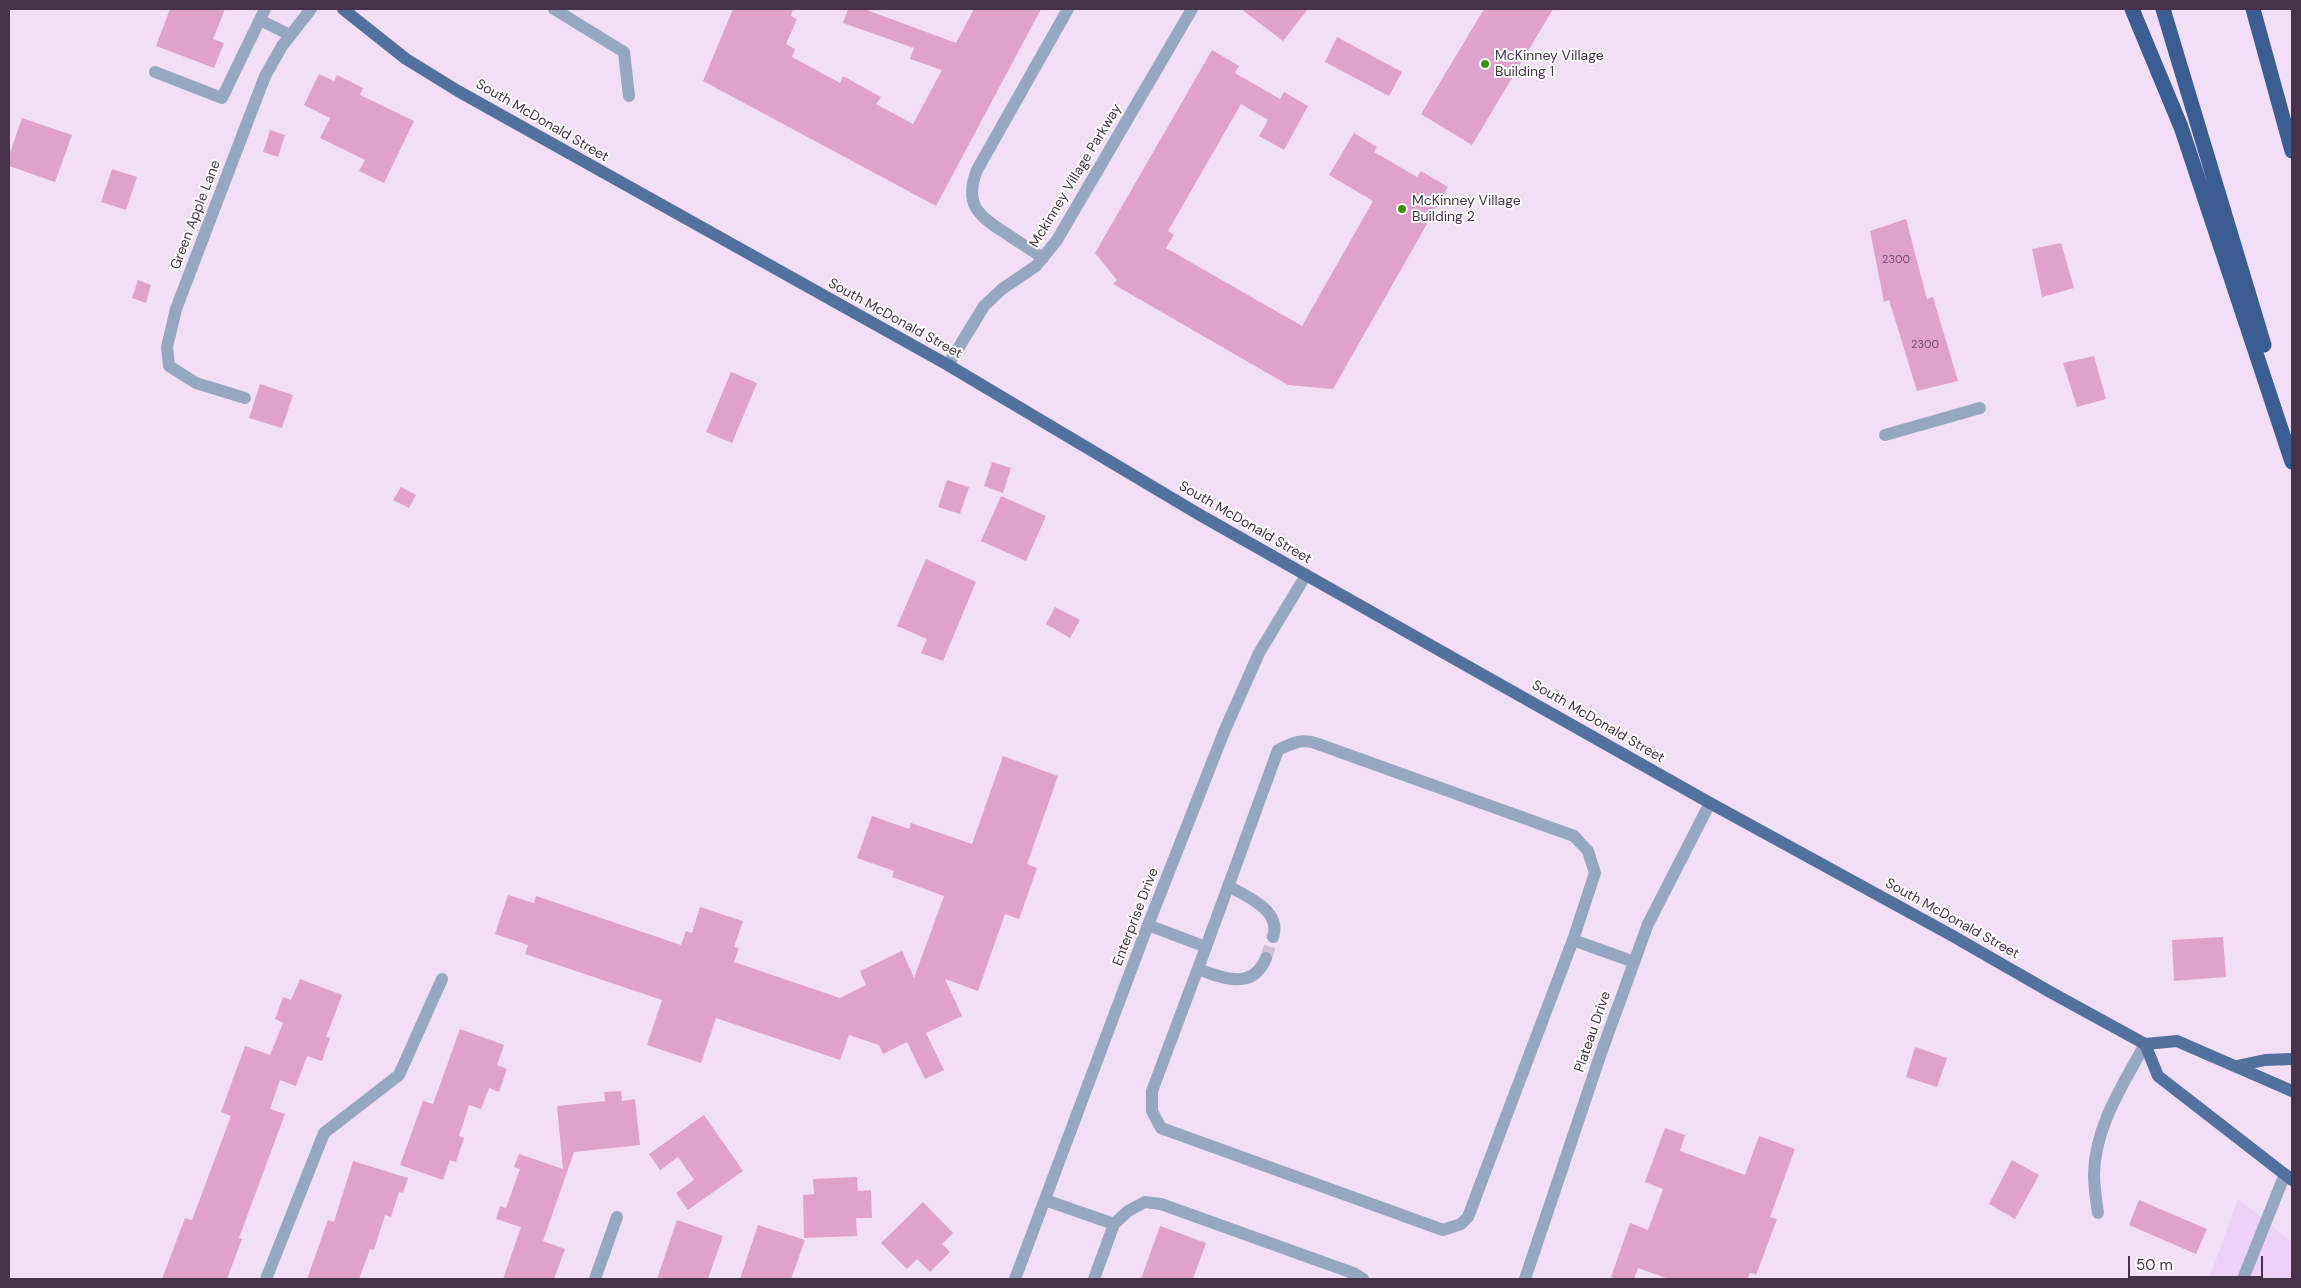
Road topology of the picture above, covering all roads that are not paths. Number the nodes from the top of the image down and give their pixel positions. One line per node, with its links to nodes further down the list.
1 (311, 9): 11 (street, Green Apple Lane)
2 (343, 9): 16 (main road, South McDonald Street)
3 (554, 9): 10 (street)
4 (1068, 9): 15 (street)
5 (1192, 9): 15 (street, Mckinney Village Parkway)
6 (2132, 9): 21 (highway)
7 (2163, 9): 20 (highway)
8 (2253, 9): 14 (highway)
9 (262, 14): 11 (street); 12 (street)
10 (576, 14): 13 (street)
11 (290, 35): 17 (street, Green Apple Lane)
12 (155, 72)
13 (630, 96)
14 (2292, 151)
15 (1043, 258): 16 (street, Mckinney Village Parkway)
16 (948, 365): 22 (main road, South McDonald Street)
17 (245, 398)
18 (1980, 408): 19 (street)
19 (1885, 435)
20 (2292, 440)
21 (2292, 462)
22 (1306, 576): 23 (main road, South McDonald Street); 25 (street, Enterprise Drive)
23 (1710, 803): 30 (street, Plateau Drive); 33 (main road, South McDonald Street)
24 (1228, 886): 26 (street); 27 (street); 28 (street)
25 (1148, 925): 28 (street); 38 (street, Enterprise Drive)
26 (1273, 937)
27 (1573, 940): 30 (street); 31 (street)
28 (1206, 947): 31 (street)
29 (1266, 958): 31 (street)
30 (1634, 962): 47 (street, Plateau Drive)
31 (1198, 969)
32 (442, 979): 42 (street)
33 (2145, 1044): 35 (main road); 37 (main road); 39 (street)
34 (2292, 1059): 35 (main road)
35 (2236, 1066): 36 (main road)
36 (2292, 1091)
37 (2289, 1177): 48 (street)
38 (1045, 1200): 41 (street); 44 (street, Enterprise Drive)
39 (2098, 1213)
40 (617, 1217): 43 (street)
41 (1114, 1224): 45 (street); 46 (street)
42 (266, 1279)
43 (595, 1279)
44 (1016, 1279)
45 (1094, 1279)
46 (1363, 1279)
47 (1525, 1279)
48 (2243, 1279)

